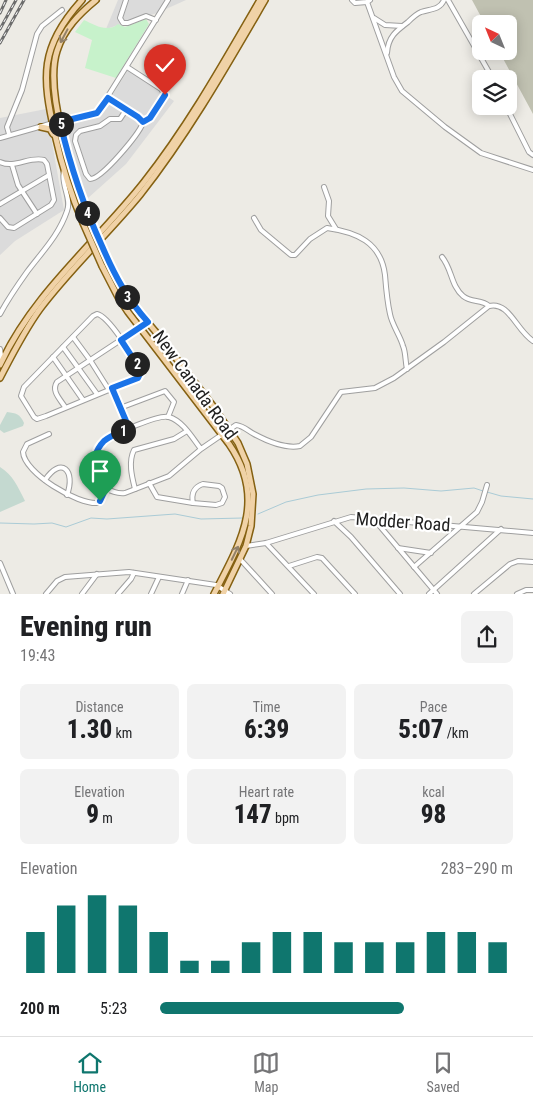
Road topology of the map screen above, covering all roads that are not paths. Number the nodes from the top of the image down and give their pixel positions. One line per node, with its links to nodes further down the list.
1 (82, 0): 22 (main road, New Canada Road)
2 (96, 0): 20 (main road, New Canada Road, one-way to 20)
3 (126, 0): 12 (street)
4 (168, 0): 12 (street)
5 (260, 0): 52 (main road)
6 (265, 0): 56 (main road)
7 (352, 0): 9 (street)
8 (446, 0): 13 (street); 16 (street)
9 (368, 1): 11 (street)
10 (62, 10): 24 (street)
11 (372, 17): 13 (street); 14 (street)
12 (156, 20): 15 (street)
13 (403, 26): 14 (street)
14 (388, 58): 31 (street)
15 (127, 67): 17 (street); 21 (street)
16 (488, 70)
17 (108, 98): 18 (street); 20 (street)
18 (126, 110): 21 (street); 21 (street)
19 (510, 115): 27 (street)
20 (60, 122): 22 (street); 43 (main road, New Canada Road, bridge)
21 (143, 122)
22 (53, 124): 23 (street); 26 (main road, New Canada Road)
23 (42, 127): 24 (street); 26 (main road)
24 (9, 134): 25 (street)
25 (0, 138)
26 (56, 139): 30 (main road, New Canada Road)
27 (533, 154)
28 (0, 162): 29 (street)
29 (12, 165): 32 (street); 34 (street)
30 (64, 170): 42 (street); 44 (main road, New Canada Road, bridge)
31 (533, 170)
32 (48, 175): 34 (street); 36 (street)
33 (324, 187): 39 (street)
34 (22, 191): 35 (street); 36 (street)
35 (0, 204)
36 (37, 214): 37 (street)
37 (0, 218)
38 (254, 218): 39 (street)
39 (336, 229): 54 (street)
40 (442, 256): 41 (street)
41 (489, 306): 47 (street); 54 (street)
42 (0, 314)
43 (148, 322): 44 (street); 64 (main road, New Canada Road)
44 (139, 328): 46 (street); 67 (main road, New Canada Road)
45 (73, 337): 46 (street); 48 (street); 51 (street)
46 (121, 340): 51 (street); 57 (street)
47 (533, 341)
48 (63, 347): 50 (street); 53 (street)
49 (0, 349): 52 (street)
50 (53, 357): 55 (street); 60 (street)
51 (90, 360): 53 (street); 57 (street)
52 (1, 363)
53 (78, 368): 55 (street); 58 (street)
54 (407, 369): 64 (street)
55 (67, 375): 59 (street); 60 (street)
56 (0, 378)
57 (111, 389): 58 (street); 61 (street)
58 (97, 394): 59 (street)
59 (83, 400): 60 (street)
60 (66, 407)
61 (120, 408): 62 (street); 63 (street)
62 (168, 417): 63 (street); 65 (street)
63 (129, 428): 72 (street)
64 (229, 430): 67 (street); 76 (main road, New Canada Road)
65 (187, 431): 68 (street); 73 (street)
66 (49, 434): 69 (street)
67 (222, 434): 68 (street); 76 (main road, New Canada Road)
68 (201, 449): 70 (street)
69 (45, 480): 74 (street); 74 (street)
70 (149, 484): 73 (street); 75 (street)
71 (486, 487): 80 (street)
72 (106, 488): 73 (street); 74 (street)
73 (135, 488)
74 (67, 495)
75 (193, 503): 75 (street)
76 (251, 506): 77 (main road, New Canada Road)
77 (250, 518): 84 (main road, New Canada Road); 96 (main road, New Canada Road, one-way to 77)
78 (373, 518): 79 (street, Modder Road); 80 (street, Modder Road); 85 (street)
79 (334, 521): 83 (street, Modder Road); 110 (street)
80 (461, 526): 81 (street, Modder Road); 86 (street)
81 (501, 529): 82 (street, Modder Road); 97 (street)
82 (533, 532)
83 (266, 543): 84 (street, Modder Road); 90 (street)
84 (246, 546): 87 (main road, New Canada Road)
85 (398, 548): 86 (street); 91 (street)
86 (431, 553): 91 (street)
87 (240, 559): 99 (main road, New Canada Road); 107 (street)
88 (533, 562): 113 (street)
89 (0, 563): 100 (street)
90 (289, 566): 108 (street); 109 (street)
91 (414, 567): 97 (street)
92 (134, 573): 93 (street); 94 (street); 103 (street)
93 (97, 574): 101 (street); 102 (street)
94 (159, 577): 95 (street); 104 (street)
95 (188, 580): 96 (street); 105 (street)
96 (218, 586): 99 (street); 106 (main road, New Canada Road)
97 (433, 589): 111 (street); 112 (street)
98 (533, 590): 114 (street)
99 (226, 592)
100 (13, 594)
101 (46, 594)
102 (82, 594)
103 (118, 594)
104 (151, 594)
105 (182, 594)
106 (214, 594)
107 (272, 594)
108 (314, 594)
109 (355, 594)
110 (400, 594)
111 (429, 594)
112 (437, 594)
113 (474, 594)
114 (517, 594)

